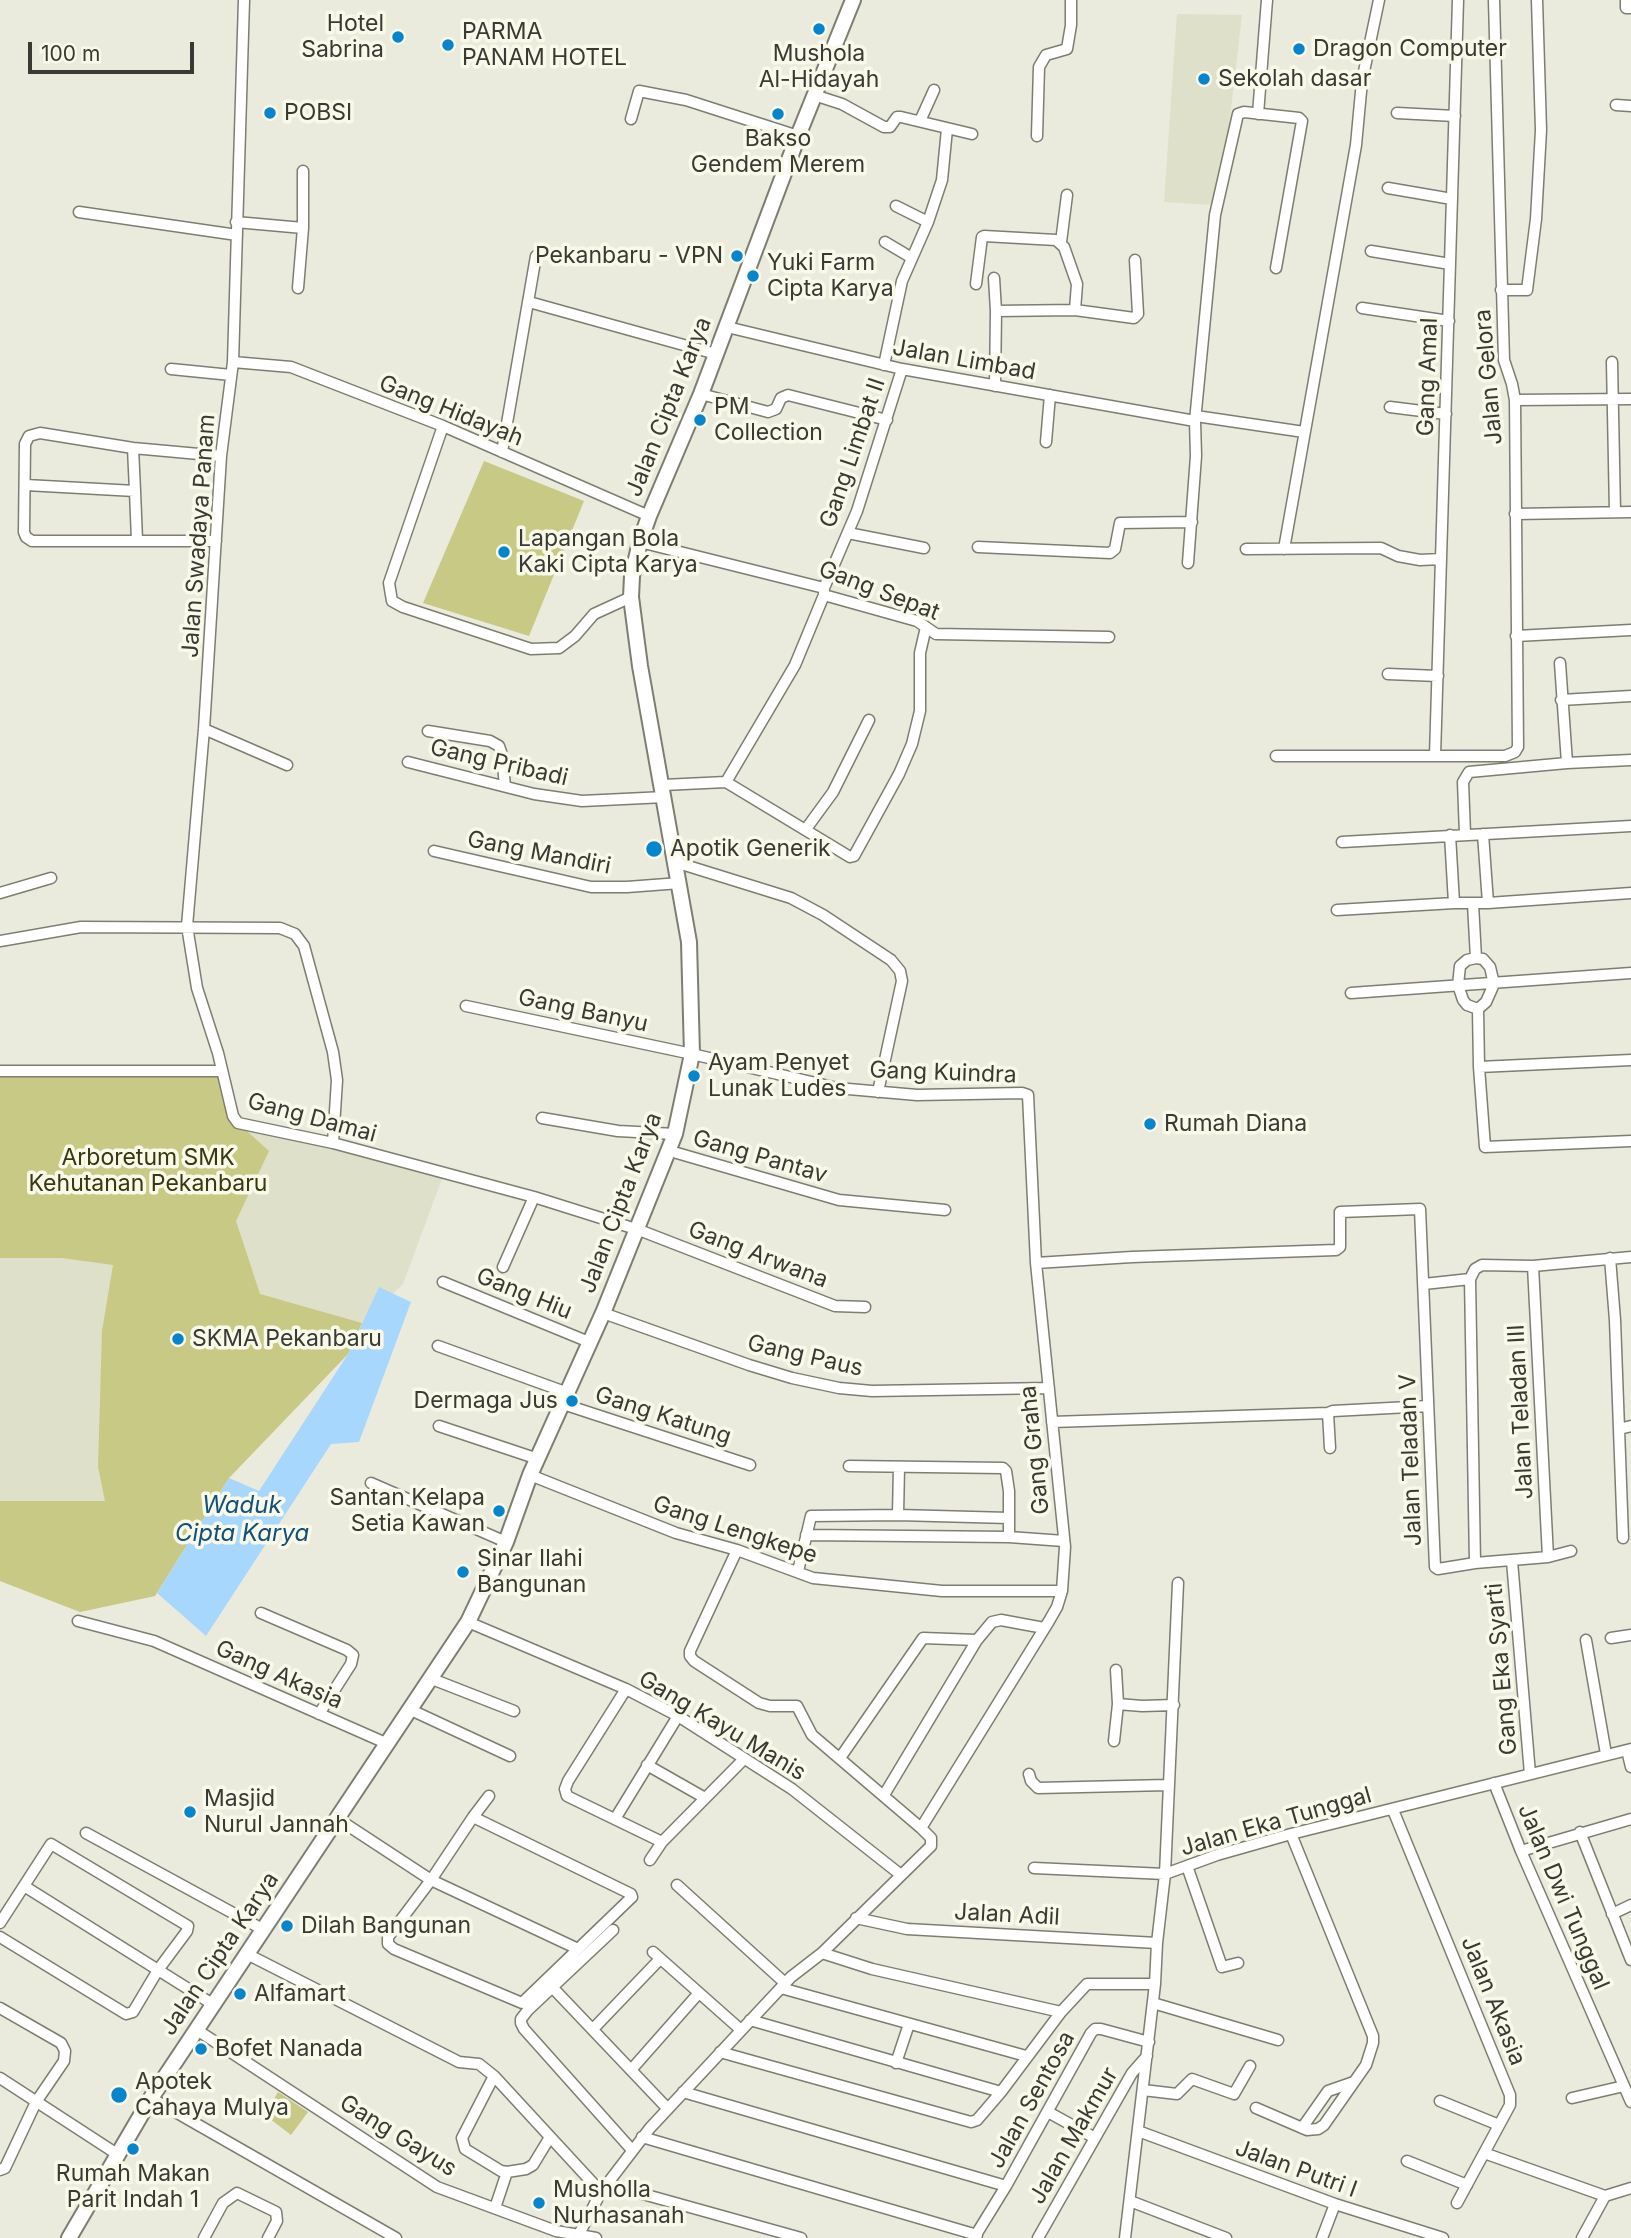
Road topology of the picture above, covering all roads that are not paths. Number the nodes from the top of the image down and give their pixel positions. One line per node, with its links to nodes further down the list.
1 (244, 0): 30 (street, Jalan Swadaya Panam)
2 (853, 0): 12 (main road, Jalan Cipta Karya)
3 (1071, 0): 23 (street)
4 (1267, 0): 16 (street)
5 (1379, 0): 70 (street)
6 (1458, 0): 17 (street, Gang Amal)
7 (1494, 0): 45 (street, Jalan Gelora)
8 (1537, 0): 45 (street)
9 (1626, 0): 10 (street)
10 (1631, 8)
11 (934, 90): 19 (street)
12 (814, 95): 19 (street); 22 (main road, Jalan Cipta Karya)
13 (1616, 105): 14 (street)
14 (1631, 106)
15 (1397, 113): 17 (street)
16 (1258, 114): 41 (street); 67 (street)
17 (1455, 117): 27 (street, Gang Amal)
18 (631, 119): 22 (street)
19 (920, 121): 20 (street)
20 (947, 130): 21 (street); 31 (street)
21 (972, 134)
22 (798, 136): 51 (main road, Jalan Cipta Karya)
23 (1037, 136)
24 (303, 171): 32 (street)
25 (1388, 188): 27 (street)
26 (1067, 195): 35 (street)
27 (1452, 199): 40 (street, Gang Amal)
28 (896, 206): 31 (street)
29 (79, 212): 33 (street)
30 (236, 222): 32 (street); 33 (street, Jalan Swadaya Panam)
31 (928, 222): 38 (street)
32 (303, 228): 44 (street)
33 (237, 235): 53 (street, Jalan Swadaya Panam)
34 (885, 242): 38 (street)
35 (1060, 242): 43 (street); 48 (street)
36 (1371, 251): 40 (street)
37 (536, 256): 46 (street)
38 (912, 258): 55 (street)
39 (1135, 260): 48 (street)
40 (1450, 264): 50 (street, Gang Amal)
41 (1276, 268)
42 (994, 278): 49 (street)
43 (976, 284)
44 (298, 288)
45 (1501, 290): 64 (street, Jalan Gelora)
46 (530, 302): 52 (street); 73 (street)
47 (1362, 308): 50 (street)
48 (1075, 310): 49 (street)
49 (996, 311): 59 (street)
50 (1449, 321): 66 (street, Gang Amal)
51 (727, 327): 52 (main road, Jalan Cipta Karya); 55 (street, Jalan Limbad)
52 (716, 354): 60 (main road, Jalan Cipta Karya)
53 (233, 362): 58 (street, Jalan Swadaya Panam); 69 (street, Gang Hidayah)
54 (1612, 362): 62 (street)
55 (884, 365): 57 (street, Jalan Limbad)
56 (172, 369): 58 (street)
57 (902, 369): 59 (street, Jalan Limbad); 68 (street, Gang Limbat II)
58 (231, 375): 74 (street, Jalan Swadaya Panam)
59 (995, 386): 61 (street, Jalan Limbad)
60 (701, 394): 68 (street); 80 (main road, Jalan Cipta Karya)
61 (1050, 395): 67 (street, Jalan Limbad); 71 (street)
62 (1611, 398): 63 (street); 64 (street); 77 (street)
63 (1631, 399)
64 (1515, 400): 79 (street, Jalan Gelora)
65 (1390, 407): 66 (street)
66 (1446, 414): 90 (street, Gang Amal)
67 (1195, 419): 70 (street, Jalan Limbad); 81 (street)
68 (887, 420): 82 (street, Gang Limbat II)
69 (443, 426): 73 (street, Gang Hidayah); 93 (street)
70 (1304, 432): 89 (street)
71 (1046, 442)
72 (133, 448): 74 (street); 75 (street); 76 (street)
73 (502, 452): 80 (street, Gang Hidayah)
74 (220, 456): 84 (street, Jalan Swadaya Panam)
75 (26, 485): 76 (street); 83 (street)
76 (135, 491): 83 (street)
77 (1615, 512): 78 (street); 79 (street)
78 (1631, 512)
79 (1515, 514): 96 (street, Jalan Gelora)
80 (649, 516): 85 (main road, Jalan Cipta Karya)
81 (1192, 522): 86 (street); 91 (street)
82 (848, 533): 87 (street); 92 (street, Gang Limbat II)
83 (137, 540): 84 (street)
84 (216, 541): 104 (street, Jalan Swadaya Panam)
85 (640, 542): 92 (street, Gang Sepat); 93 (main road, Jalan Cipta Karya)
86 (978, 547)
87 (925, 548)
88 (1246, 549): 89 (street)
89 (1284, 549): 90 (street)
90 (1441, 559): 100 (street, Gang Amal)
91 (1188, 564)
92 (824, 591): 94 (street, Gang Sepat); 112 (street, Gang Limbat II)
93 (631, 597): 114 (main road, Jalan Cipta Karya)
94 (926, 627): 97 (street, Gang Sepat); 116 (street)
95 (1631, 631): 96 (street)
96 (1516, 636): 107 (street, Jalan Gelora)
97 (1109, 637)
98 (1560, 663): 102 (street)
99 (1388, 674): 100 (street)
100 (1438, 676): 107 (street, Gang Amal)
101 (1631, 696): 102 (street)
102 (1561, 700): 110 (street)
103 (869, 720): 116 (street)
104 (204, 729): 111 (street); 131 (street, Jalan Swadaya Panam)
105 (428, 731): 113 (street)
106 (1276, 756): 107 (street)
107 (1435, 756)
108 (1631, 760): 110 (street)
109 (408, 762): 113 (street, Gang Pribadi)
110 (1567, 763): 117 (street)
111 (287, 765)
112 (726, 782): 114 (street, Gang Pribadi); 116 (street)
113 (505, 786): 114 (street, Gang Pribadi)
114 (664, 791): 122 (main road, Jalan Cipta Karya)
115 (1631, 826): 118 (street)
116 (806, 830)
117 (1465, 834): 118 (street); 119 (street)
118 (1483, 834): 128 (street)
119 (1450, 835): 120 (street); 127 (street)
120 (1342, 842)
121 (433, 852): 124 (street, Gang Mandiri)
122 (676, 862): 124 (main road, Jalan Cipta Karya); 145 (street)
123 (51, 878): 125 (street)
124 (680, 883): 140 (main road, Jalan Cipta Karya)
125 (0, 893)
126 (1631, 893): 128 (street)
127 (1454, 903): 129 (street); 130 (street)
128 (1488, 903): 129 (street)
129 (1473, 904): 133 (street)
130 (1337, 910)
131 (187, 926): 132 (street); 144 (street, Jalan Swadaya Panam); 149 (street)
132 (0, 941)
133 (1476, 958): 135 (street); 136 (street)
134 (1631, 973): 135 (street)
135 (1494, 984): 136 (street); 139 (street)
136 (1458, 985): 137 (street); 139 (street)
137 (1351, 993)
138 (466, 1006): 140 (street, Gang Banyu)
139 (1478, 1009): 142 (street)
140 (692, 1054): 145 (street, Gang Kuindra); 147 (main road, Jalan Cipta Karya)
141 (1631, 1060): 142 (street)
142 (1479, 1067): 148 (street)
143 (0, 1071): 144 (street)
144 (221, 1071): 149 (street, Gang Damai)
145 (878, 1092): 156 (street, Gang Kuindra)
146 (542, 1118): 147 (street)
147 (676, 1134): 150 (main road, Jalan Cipta Karya)
148 (1631, 1141)
149 (333, 1143): 151 (street, Gang Damai)
150 (670, 1151): 152 (street, Gang Pantav); 153 (main road, Jalan Cipta Karya)
151 (534, 1197): 153 (street, Gang Damai); 158 (street)
152 (945, 1210)
153 (639, 1230): 162 (street, Gang Arwana); 163 (main road, Jalan Cipta Karya)
154 (1610, 1258): 155 (street); 157 (street); 173 (street)
155 (1631, 1258)
156 (1036, 1264): 161 (street, Jalan Teladan V); 166 (street, Gang Graha)
157 (1533, 1266): 159 (street); 190 (street, Jalan Teladan III)
158 (503, 1267)
159 (1470, 1279): 161 (street); 192 (street)
160 (443, 1282): 164 (street, Gang Hiu)
161 (1424, 1284): 168 (street, Jalan Teladan V)
162 (865, 1307)
163 (603, 1313): 164 (main road, Jalan Cipta Karya); 166 (street, Gang Paus)
164 (589, 1342): 167 (main road, Jalan Cipta Karya)
165 (438, 1346): 167 (street, Gang Katung)
166 (1049, 1388): 170 (street, Gang Graha)
167 (565, 1399): 175 (main road, Jalan Cipta Karya); 176 (street, Gang Katung)
168 (1428, 1406): 169 (street); 192 (street, Jalan Teladan V)
169 (1328, 1413): 170 (street); 174 (street)
170 (1052, 1422): 186 (street, Gang Graha)
171 (439, 1426): 175 (street)
172 (1631, 1426): 173 (street)
173 (1619, 1429): 185 (street)
174 (1330, 1448)
175 (538, 1459): 179 (main road, Jalan Cipta Karya)
176 (750, 1465)
177 (849, 1465): 178 (street)
178 (899, 1467): 181 (street); 182 (street)
179 (530, 1475): 187 (main road, Jalan Cipta Karya); 188 (street, Gang Lengkepe)
180 (371, 1483): 187 (street)
181 (898, 1515): 182 (street); 183 (street)
182 (1009, 1518): 184 (street)
183 (806, 1535): 184 (street); 193 (street)
184 (1009, 1537): 186 (street)
185 (1623, 1538)
186 (1064, 1541): 195 (street, Gang Graha)
187 (506, 1542): 198 (main road, Jalan Cipta Karya)
188 (737, 1550): 193 (street, Gang Lengkepe); 218 (street)
189 (1571, 1551): 190 (street, Jalan Teladan V)
190 (1548, 1557): 191 (street, Jalan Teladan V)
191 (1512, 1561): 192 (street, Jalan Teladan V); 223 (street, Gang Eka Syarti)
192 (1475, 1563)
193 (798, 1571): 195 (street, Gang Lengkepe)
194 (1178, 1583): 208 (street)
195 (1062, 1591): 199 (street, Gang Graha)
196 (261, 1613): 211 (street)
197 (78, 1621): 211 (street, Gang Akasia)
198 (468, 1622): 205 (main road, Jalan Cipta Karya); 206 (street, Gang Kayu Manis)
199 (1044, 1628): 202 (street); 234 (street, Gang Graha)
200 (1631, 1636): 201 (street)
201 (1611, 1638)
202 (977, 1640): 218 (street); 226 (street)
203 (1586, 1640): 216 (street)
204 (1116, 1670): 207 (street)
205 (432, 1679): 209 (main road, Jalan Cipta Karya); 210 (street)
206 (626, 1689): 212 (street, Gang Kayu Manis); 232 (street)
207 (1118, 1704): 208 (street); 213 (street)
208 (1174, 1705): 225 (street)
209 (411, 1710): 214 (main road, Jalan Cipta Karya); 217 (street)
210 (514, 1711)
211 (319, 1714): 214 (street, Gang Akasia)
212 (678, 1716): 219 (street, Gang Kayu Manis); 220 (street)
213 (1114, 1741)
214 (388, 1744): 231 (main road, Jalan Cipta Karya)
215 (1629, 1750): 216 (street, Jalan Eka Tunggal); 221 (street)
216 (1606, 1754): 223 (street, Jalan Eka Tunggal)
217 (510, 1756)
218 (840, 1758): 226 (street)
219 (744, 1759): 228 (street); 244 (street, Gang Kayu Manis)
220 (647, 1765): 228 (street); 232 (street)
221 (1631, 1767)
222 (1029, 1774): 225 (street)
223 (1530, 1774): 224 (street, Jalan Eka Tunggal)
224 (1494, 1783): 229 (street, Jalan Eka Tunggal); 239 (street, Jalan Dwi Tunggal)
225 (1168, 1785): 243 (street)
226 (884, 1795): 234 (street)
227 (489, 1796): 230 (street)
228 (705, 1798): 238 (street)
229 (1392, 1810): 237 (street, Jalan Eka Tunggal); 298 (street, Jalan Akasia)
230 (473, 1817): 245 (street); 256 (street)
231 (338, 1819): 245 (street); 252 (main road, Jalan Cipta Karya)
232 (615, 1819): 238 (street)
233 (1631, 1819): 235 (street)
234 (921, 1828): 244 (street)
235 (1580, 1832): 239 (street); 249 (street)
236 (86, 1833): 252 (street)
237 (1292, 1834): 241 (street, Jalan Eka Tunggal); 285 (street)
238 (662, 1842): 240 (street)
239 (1521, 1851): 286 (street, Jalan Dwi Tunggal)
240 (650, 1860)
241 (1188, 1866): 243 (street, Jalan Eka Tunggal); 260 (street)
242 (1034, 1868): 243 (street)
243 (1165, 1874): 255 (street, Jalan Eka Tunggal)
244 (901, 1875): 250 (street)
245 (431, 1880): 256 (street); 256 (street)
246 (677, 1885): 263 (street)
247 (24, 1886): 251 (street); 261 (street); 261 (street)
248 (1631, 1905): 249 (street)
249 (1612, 1914): 259 (street)
250 (856, 1918): 255 (street, Jalan Adil); 257 (street)
251 (0, 1923)
252 (264, 1930): 258 (main road, Jalan Cipta Karya)
253 (613, 1930): 264 (street)
254 (0, 1937): 261 (street)
255 (1157, 1942): 262 (street, Jalan Eka Tunggal)
256 (578, 1949)
257 (822, 1953): 263 (street); 269 (street)
258 (247, 1954): 267 (main road, Jalan Cipta Karya); 283 (street)
259 (1631, 1960)
260 (1238, 1963)
261 (158, 1970): 267 (street)
262 (1155, 1984): 266 (street, Jalan Eka Tunggal); 269 (street)
263 (783, 1985): 270 (street); 271 (street)
264 (552, 1987): 272 (street); 304 (street)
265 (698, 1994): 272 (street); 274 (street); 282 (street)
266 (1153, 2003): 275 (street); 276 (street, Jalan Eka Tunggal)
267 (214, 2005): 273 (main road, Jalan Cipta Karya)
268 (0, 2007): 293 (street)
269 (1061, 2012): 279 (street)
270 (750, 2020): 274 (street); 280 (street)
271 (909, 2024): 279 (street); 280 (street)
272 (593, 2029): 282 (street)
273 (197, 2030): 290 (main road, Jalan Cipta Karya); 318 (street, Gang Gayus)
274 (741, 2030): 277 (street)
275 (1279, 2040)
276 (1149, 2042): 278 (street, Jalan Eka Tunggal); 297 (street, Jalan Sentosa)
277 (720, 2052): 288 (street); 289 (street)
278 (1147, 2055): 287 (street, Jalan Eka Tunggal); 303 (street, Jalan Makmur)
279 (1026, 2056): 289 (street)
280 (896, 2063): 289 (street)
281 (1250, 2066): 287 (street)
282 (631, 2070): 296 (street)
283 (494, 2076): 301 (street); 309 (street)
284 (0, 2078): 293 (street)
285 (1354, 2082): 299 (street); 299 (street)
286 (1624, 2086): 291 (street); 294 (street, Jalan Dwi Tunggal)
287 (1143, 2090): 300 (street, Jalan Eka Tunggal)
288 (683, 2092): 296 (street); 311 (street)
289 (1001, 2092)
290 (151, 2098): 306 (main road, Jalan Cipta Karya); 324 (street)
291 (1572, 2098)
292 (1440, 2101): 298 (street)
293 (36, 2102): 306 (street); 308 (street)
294 (1631, 2102)
295 (1256, 2108): 299 (street)
296 (668, 2109): 302 (street)
297 (1048, 2112): 303 (street); 311 (street, Jalan Sentosa)
298 (1499, 2125): 305 (street, Jalan Akasia)
299 (1302, 2128)
300 (1138, 2131): 315 (street, Jalan Eka Tunggal); 317 (street, Jalan Putri I)
301 (550, 2137): 309 (street); 312 (street)
302 (642, 2137): 304 (street); 320 (street)
303 (1095, 2138): 327 (street, Jalan Makmur)
304 (632, 2150): 312 (street)
305 (1484, 2153): 310 (street, Jalan Akasia); 314 (street)
306 (117, 2154): 321 (main road, Jalan Cipta Karya)
307 (1407, 2161): 310 (street)
308 (0, 2171)
309 (507, 2172): 318 (street)
310 (1467, 2185): 316 (street, Jalan Akasia)
311 (1006, 2186): 320 (street, Jalan Sentosa)
312 (604, 2188): 319 (street); 326 (street)
313 (1631, 2188): 314 (street)
314 (1605, 2196): 332 (street)
315 (1130, 2201): 328 (street, Jalan Eka Tunggal); 329 (street)
316 (1457, 2203)
317 (1335, 2204): 330 (street); 331 (street, Jalan Putri I)
318 (495, 2207): 319 (street, Gang Gayus)
319 (579, 2236): 325 (street, Gang Gayus)
320 (975, 2236)
321 (69, 2238)
322 (204, 2238): 323 (street)
323 (268, 2238)
324 (396, 2238)
325 (596, 2238)
326 (801, 2238)
327 (1038, 2238)
328 (1125, 2238)
329 (1226, 2238)
330 (1322, 2238)
331 (1443, 2238)
332 (1582, 2238)

